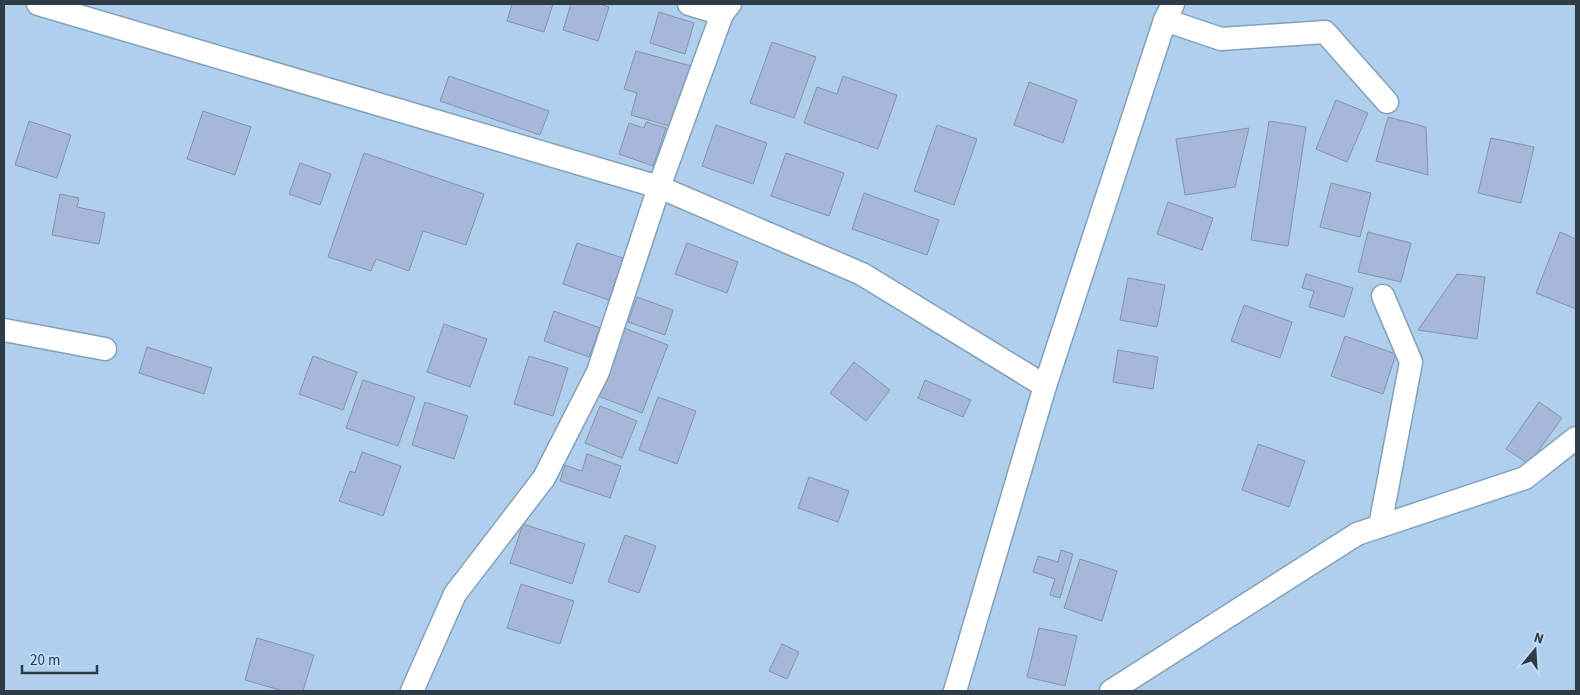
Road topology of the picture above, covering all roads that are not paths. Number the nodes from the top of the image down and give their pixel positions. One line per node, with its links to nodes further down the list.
1 (38, 4): 6 (street)
2 (689, 4): 3 (street)
3 (726, 9): 6 (street)
4 (1169, 12): 5 (street); 10 (street)
5 (1387, 102)
6 (659, 187): 10 (street); 13 (street)
7 (1383, 296): 12 (street)
8 (4, 330): 9 (street)
9 (105, 349)
10 (1045, 386): 14 (street)
11 (1576, 438): 12 (street)
12 (1380, 526): 15 (street)
13 (412, 691)
14 (955, 691)
15 (1111, 691)

